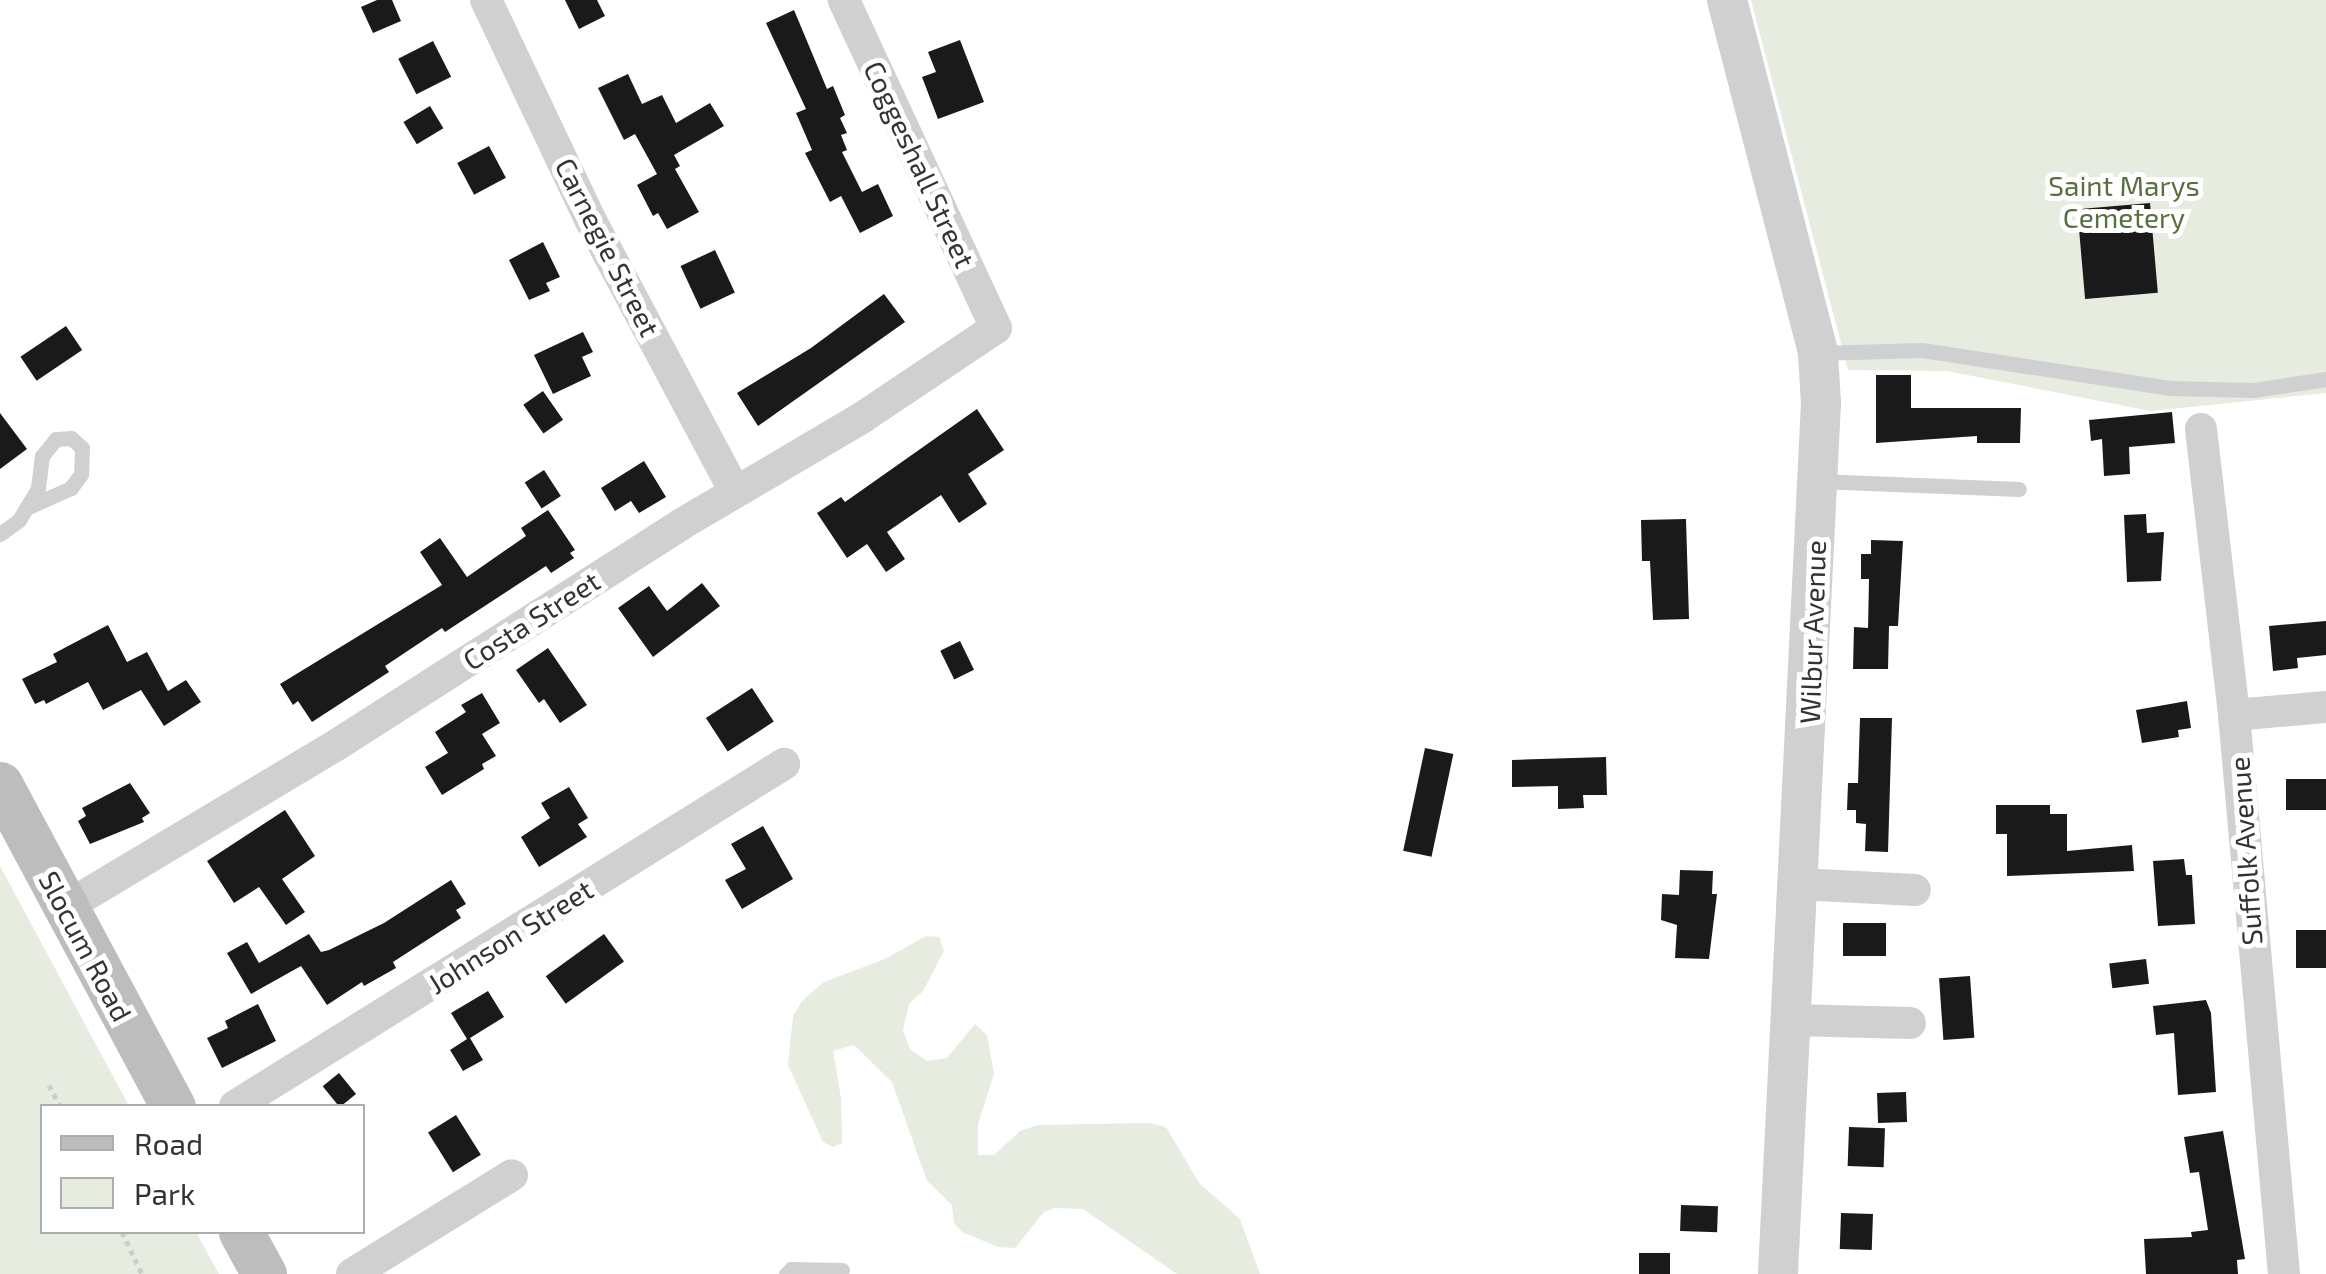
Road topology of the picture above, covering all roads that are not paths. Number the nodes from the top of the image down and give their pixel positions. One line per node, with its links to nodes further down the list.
1 (486, 0): 10 (street, Carnegie Street)
2 (844, 0): 4 (street, Coggeshall Street)
3 (1728, 0): 5 (street, Wilbur Avenue)
4 (996, 328): 10 (street, Costa Street)
5 (1818, 353): 6 (lane); 8 (street, Wilbur Avenue)
6 (2326, 380)
7 (2201, 429): 14 (street, Suffolk Avenue)
8 (1819, 481): 9 (lane); 17 (street, Wilbur Avenue)
9 (2019, 490)
10 (735, 492): 19 (street, Costa Street)
11 (26, 508): 11 (lane); 12 (lane)
12 (0, 534)
13 (2326, 707): 14 (street)
14 (2234, 715): 31 (street, Suffolk Avenue)
15 (784, 764): 23 (street, Johnson Street)
16 (0, 784): 19 (main road, Slocum Road)
17 (1800, 884): 18 (street); 20 (street, Wilbur Avenue)
18 (1915, 890)
19 (64, 908): 22 (main road, Slocum Road)
20 (1792, 1020): 21 (street); 30 (street, Wilbur Avenue)
21 (1910, 1023)
22 (172, 1104)
23 (238, 1104)
24 (512, 1175): 28 (street)
25 (242, 1234): 27 (main road)
26 (842, 1270): 29 (lane)
27 (264, 1274)
28 (352, 1274)
29 (786, 1274)
30 (1778, 1274)
31 (2284, 1274)

